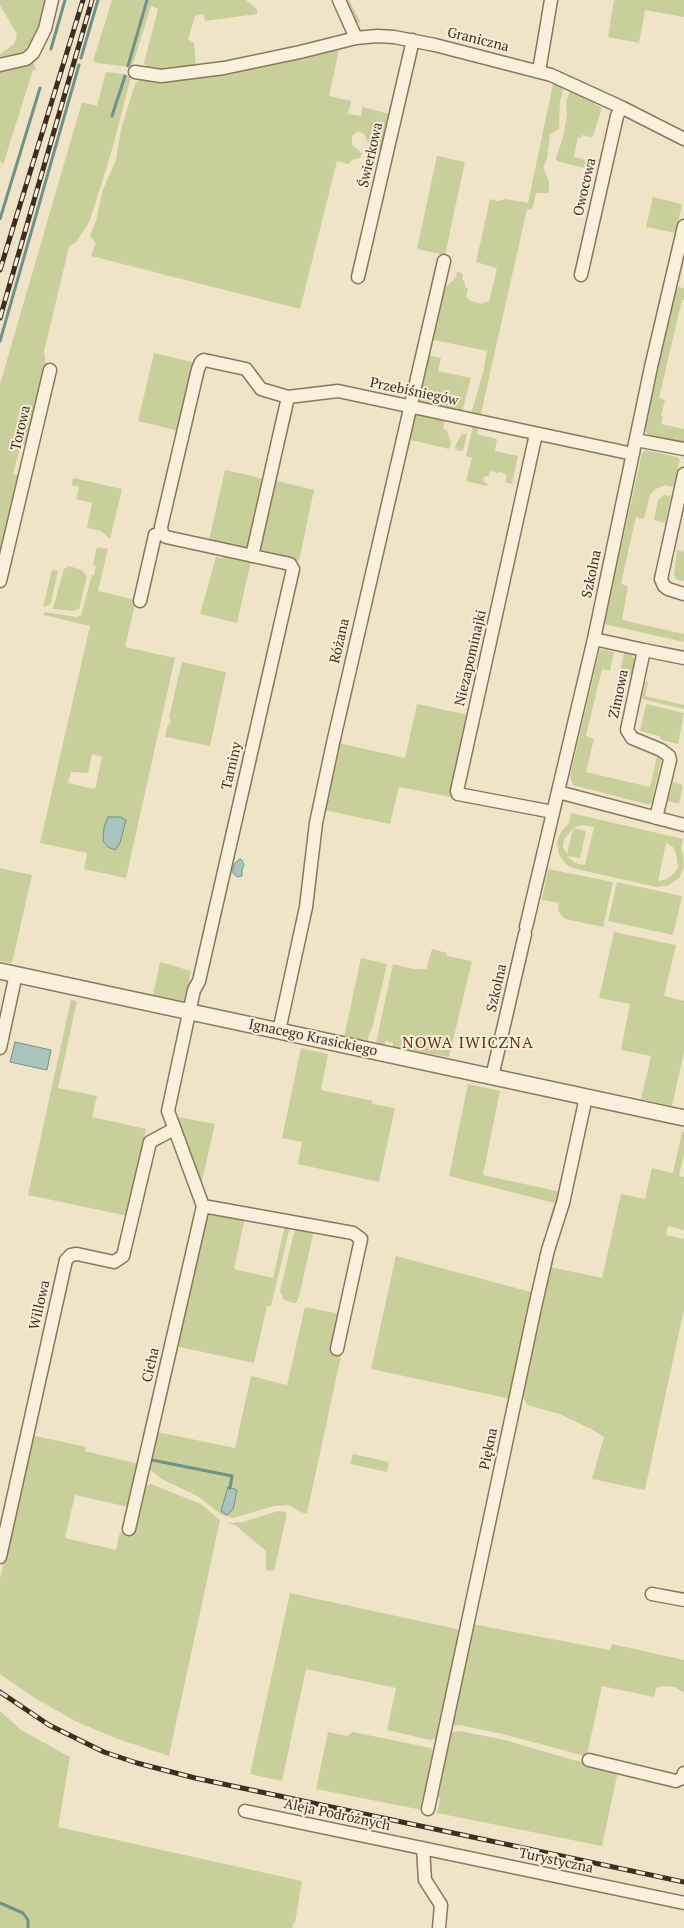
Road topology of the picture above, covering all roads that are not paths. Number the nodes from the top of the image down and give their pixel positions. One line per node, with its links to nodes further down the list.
1 (52, 0): 6 (street)
2 (339, 0): 4 (street)
3 (551, 0): 7 (street)
4 (356, 38): 5 (street, Graniczna); 8 (street, Graniczna)
5 (412, 40): 7 (street, Graniczna); 15 (street, Świerkowa)
6 (0, 65)
7 (538, 71): 9 (street, Graniczna)
8 (136, 72)
9 (621, 107): 10 (street, Graniczna); 14 (street, Owocowa)
10 (684, 139)
11 (684, 226): 13 (street, Szkolna)
12 (444, 261): 18 (street, Różana)
13 (679, 274): 20 (street, Szkolna)
14 (581, 275)
15 (358, 277)
16 (50, 370): 26 (street, Torowa)
17 (288, 398): 18 (street, Przebiśniegów); 24 (street, Przebiśniegów); 25 (street)
18 (410, 407): 19 (street, Przebiśniegów); 39 (street, Różana)
19 (536, 434): 22 (street, Przebiśniegów); 33 (street, Niezapominajki)
20 (636, 440): 21 (street); 22 (street, Szkolna)
21 (684, 450)
22 (633, 454): 29 (street, Szkolna)
23 (684, 474): 27 (street)
24 (162, 533): 25 (street, Tarniny); 28 (street)
25 (252, 556): 38 (street, Tarniny)
26 (0, 581)
27 (684, 594)
28 (140, 600)
29 (594, 639): 30 (street); 32 (street, Szkolna)
30 (644, 650): 31 (street); 34 (street, Zimowa)
31 (684, 658)
32 (558, 792): 33 (street, Szkolna); 34 (street)
33 (553, 812): 41 (street, Szkolna)
34 (656, 818): 35 (street)
35 (684, 825)
36 (0, 971): 37 (street, Ignacego Krasickiego)
37 (16, 974): 38 (street, Ignacego Krasickiego); 40 (street)
38 (189, 1012): 39 (street, Ignacego Krasickiego); 44 (street)
39 (279, 1031): 41 (street, Ignacego Krasickiego)
40 (0, 1048)
41 (492, 1077): 42 (street, Ignacego Krasickiego)
42 (586, 1097): 43 (street, Ignacego Krasickiego); 53 (street, Piękna)
43 (684, 1118)
44 (174, 1129): 45 (street); 48 (street, Willowa)
45 (202, 1206): 46 (street); 47 (street, Cicha)
46 (337, 1349)
47 (129, 1529)
48 (0, 1557)
49 (652, 1594): 50 (street)
50 (684, 1600)
51 (589, 1760): 52 (street)
52 (684, 1773)
53 (428, 1809)
54 (245, 1811): 55 (street, Aleja Podróżnych)
55 (423, 1848): 56 (street, Turystyczna); 57 (street)
56 (684, 1903)
57 (439, 1928)

